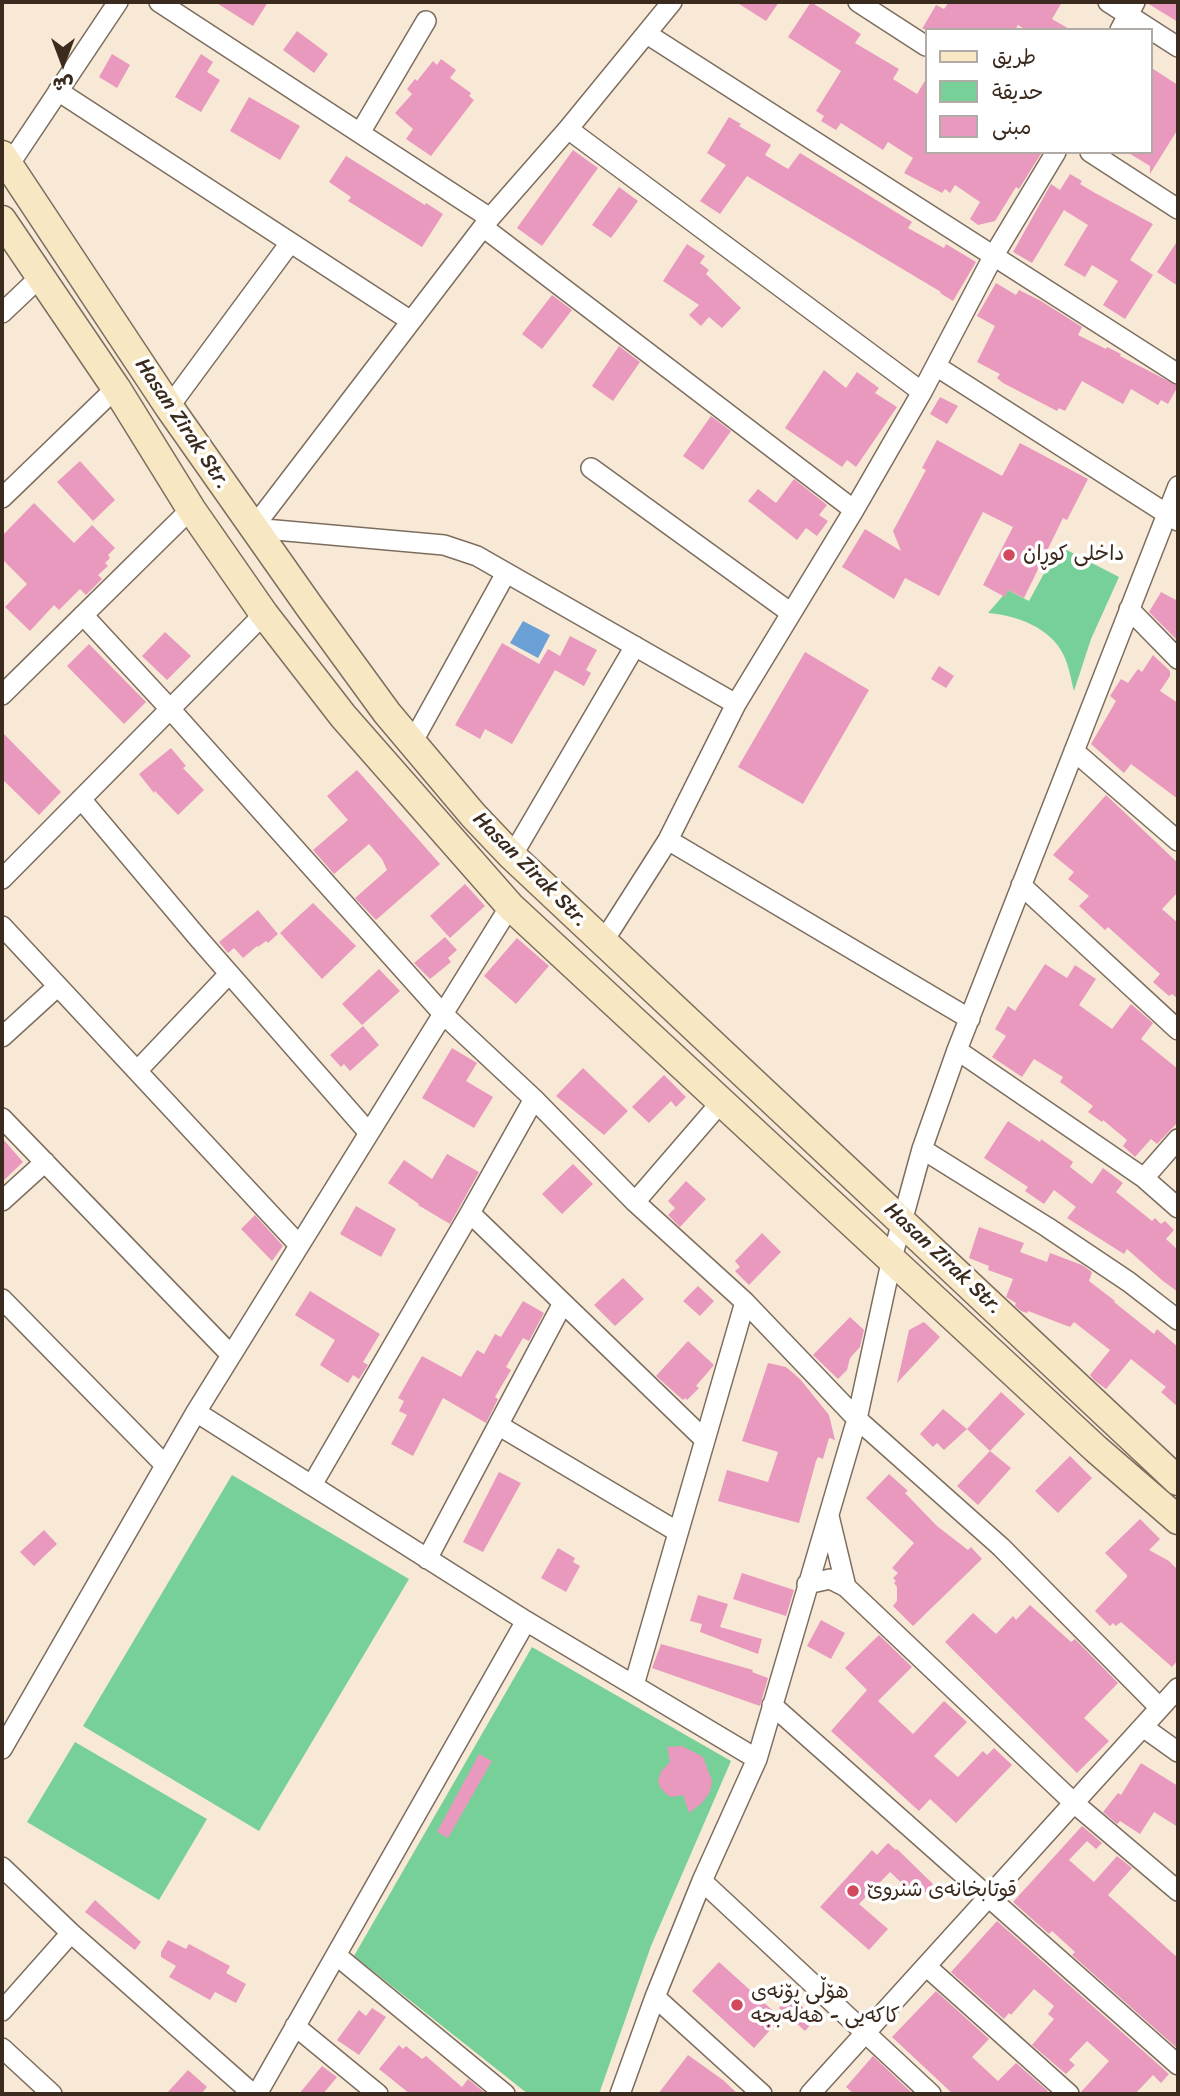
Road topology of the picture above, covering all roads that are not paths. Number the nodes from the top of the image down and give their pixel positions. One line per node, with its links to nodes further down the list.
1 (118, 2): 13 (street)
2 (159, 2): 15 (street)
3 (858, 2): 11 (street)
4 (1108, 2): 6 (street)
5 (669, 3): 10 (street)
6 (1128, 15): 8 (street)
7 (426, 21): 15 (street)
8 (1148, 28)
9 (1152, 30): 12 (street)
10 (647, 34): 14 (street); 23 (street)
11 (925, 45)
12 (1178, 47)
13 (58, 91): 18 (street); 22 (street)
14 (569, 129): 21 (street); 30 (street)
15 (360, 134): 21 (street)
16 (1055, 154): 23 (street)
17 (1093, 154): 19 (street)
18 (5, 160): 31 (main road, Hasan Zirak Str.)
19 (1178, 209)
20 (2, 220): 24 (main road, Hasan Zirak Str.)
21 (486, 222): 26 (street); 36 (street)
22 (290, 243): 26 (street); 31 (street)
23 (994, 255): 27 (street); 28 (street)
24 (39, 278): 25 (street); 29 (main road, Hasan Zirak Str.)
25 (2, 313)
26 (411, 321): 38 (street)
27 (936, 366): 30 (street); 37 (street)
28 (1178, 374)
29 (116, 388): 34 (street); 35 (main road, Hasan Zirak Str.)
30 (922, 392): 36 (street)
31 (169, 407): 38 (main road, Hasan Zirak Str.)
32 (591, 468): 42 (street)
33 (1178, 486): 37 (street)
34 (2, 498)
35 (191, 509): 43 (street); 44 (main road, Hasan Zirak Str.)
36 (855, 510): 42 (street)
37 (1172, 517): 41 (street)
38 (253, 528): 39 (street); 40 (main road, Hasan Zirak Str.)
39 (506, 573): 45 (street); 50 (street)
40 (309, 606): 44 (main road); 50 (main road, Hasan Zirak Str.)
41 (1129, 609): 46 (street); 51 (street)
42 (791, 613): 48 (street)
43 (83, 615): 47 (street); 49 (street)
44 (270, 622): 49 (street); 58 (main road, Hasan Zirak Str.)
45 (635, 646): 48 (street); 55 (street)
46 (1178, 659)
47 (2, 695)
48 (736, 704): 53 (street)
49 (171, 710): 52 (street); 63 (street)
50 (412, 743): 55 (main road, Hasan Zirak Str.)
51 (1074, 751): 54 (street); 57 (street)
52 (81, 799): 56 (street); 61 (street)
53 (667, 840): 60 (street); 64 (street)
54 (1178, 841)
55 (512, 856): 60 (main road, Hasan Zirak Str.)
56 (2, 879)
57 (1021, 885): 64 (street); 65 (street)
58 (510, 906): 63 (street); 70 (main road, Hasan Zirak Str.)
59 (2, 926): 62 (street)
60 (603, 942): 81 (main road, Hasan Zirak Str.)
61 (229, 974): 68 (street); 72 (street)
62 (58, 986): 66 (street); 68 (street)
63 (443, 1014): 69 (street); 72 (street)
64 (970, 1019): 67 (street)
65 (1178, 1030)
66 (2, 1037)
67 (957, 1049): 74 (street); 76 (street)
68 (137, 1071): 82 (street)
69 (534, 1099): 78 (street); 80 (street)
70 (722, 1101): 78 (street); 83 (main road, Hasan Zirak Str.)
71 (2, 1118): 75 (street)
72 (369, 1133): 82 (street)
73 (1178, 1139): 76 (street)
74 (922, 1150): 81 (street); 87 (street)
75 (45, 1162): 77 (street); 88 (street)
76 (1144, 1178): 79 (street)
77 (2, 1201)
78 (635, 1202): 85 (street)
79 (1178, 1208)
80 (470, 1213): 86 (street); 95 (street)
81 (904, 1222): 83 (street); 94 (main road, Hasan Zirak Str.)
82 (299, 1245): 88 (street)
83 (892, 1258): 90 (street); 97 (main road, Hasan Zirak Str.)
84 (2, 1299): 93 (street)
85 (745, 1302): 90 (street); 92 (street)
86 (563, 1303): 91 (street); 92 (street)
87 (1178, 1320)
88 (231, 1355): 89 (street)
89 (195, 1412): 93 (street); 95 (street)
90 (857, 1419): 96 (street); 106 (street)
91 (498, 1425): 98 (street); 99 (street)
92 (705, 1440): 98 (street)
93 (165, 1465): 108 (street)
94 (1178, 1481)
95 (312, 1485): 99 (street)
96 (829, 1516): 100 (street); 101 (street)
97 (1178, 1520)
98 (678, 1532): 103 (street)
99 (427, 1559): 102 (street)
100 (807, 1584): 101 (street); 105 (street)
101 (846, 1587): 111 (street)
102 (526, 1621): 103 (street); 117 (street)
103 (634, 1685): 110 (street)
104 (1178, 1688): 106 (street)
105 (772, 1705): 110 (street); 115 (street)
106 (1160, 1708): 107 (street)
107 (1143, 1727): 109 (street); 111 (street)
108 (2, 1749)
109 (1178, 1752)
110 (757, 1759): 113 (street)
111 (1074, 1802): 114 (street); 115 (street)
112 (2, 1867): 116 (street)
113 (702, 1881): 119 (street); 122 (street)
114 (1178, 1891)
115 (988, 1898): 118 (street); 124 (street)
116 (71, 1933): 120 (street); 126 (street)
117 (336, 1955): 121 (street); 128 (street)
118 (926, 1966): 122 (street); 133 (street)
119 (655, 1997): 129 (street); 130 (street)
120 (2, 2011)
121 (295, 2026): 126 (street); 127 (street)
122 (866, 2033): 131 (street); 132 (street)
123 (2, 2048): 125 (street)
124 (1178, 2065)
125 (52, 2094)
126 (255, 2094)
127 (377, 2094)
128 (505, 2094)
129 (621, 2094)
130 (762, 2094)
131 (810, 2094)
132 (931, 2094)
133 (1069, 2094)

